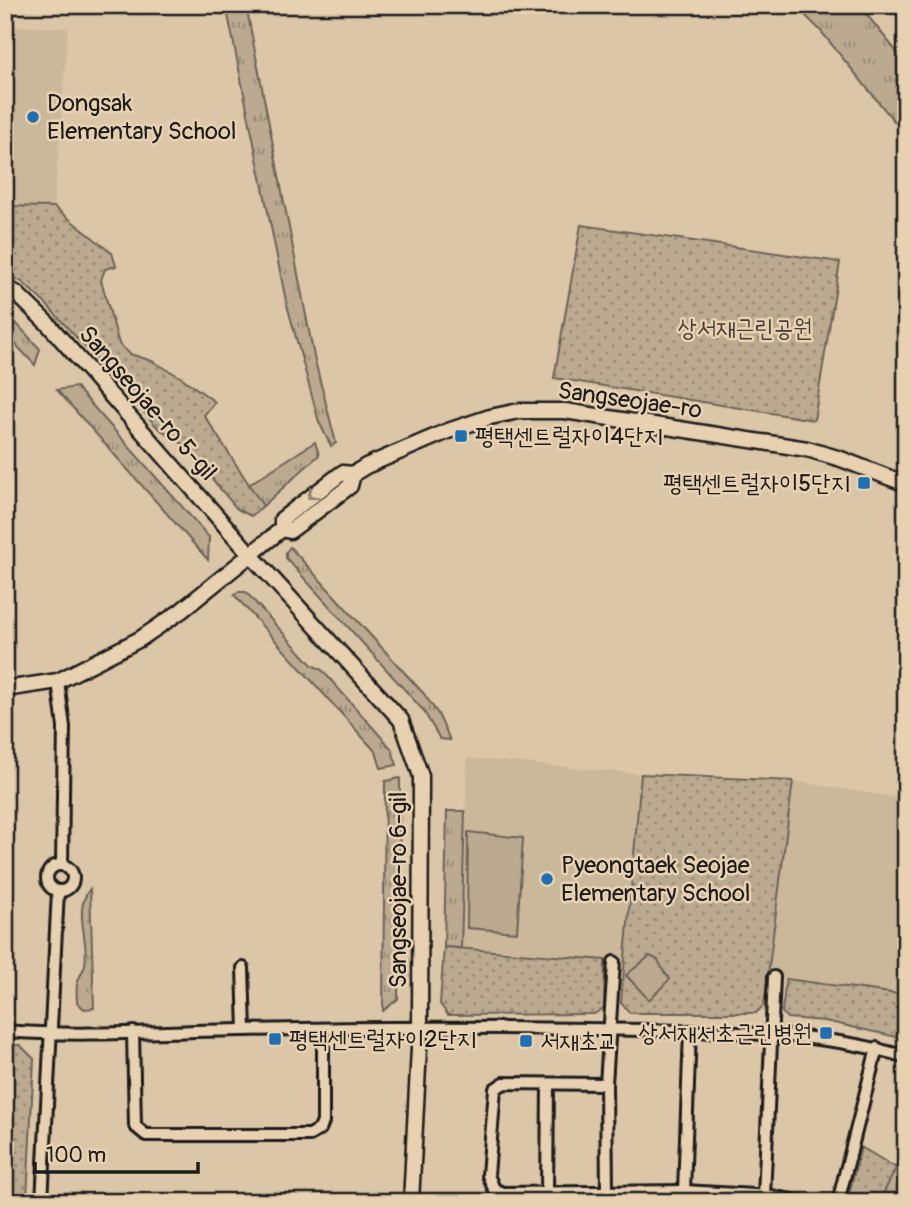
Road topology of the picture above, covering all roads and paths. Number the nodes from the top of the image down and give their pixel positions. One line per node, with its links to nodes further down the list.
1 (5, 287): 3 (street, Sangseojae-ro 5-gil)
2 (906, 484): 3 (street, Sangseojae-ro)
3 (251, 555): 4 (street, Sangseojae-ro); 12 (street, Sangseojae-ro 6-gil)
4 (58, 681): 5 (street, Sangseojae-ro); 6 (street)
5 (5, 690)
6 (62, 864): 7 (street); 7 (street)
7 (58, 891): 19 (street)
8 (614, 962): 13 (street)
9 (243, 968): 14 (street)
10 (775, 977): 18 (street)
11 (323, 1029): 12 (street); 14 (street); 17 (street)
12 (420, 1029): 13 (street); 29 (street, Sangseojae-ro 6-gil)
13 (608, 1029): 16 (street); 23 (street)
14 (245, 1030): 17 (street)
15 (5, 1031): 19 (street)
16 (690, 1031): 18 (street); 24 (street)
17 (133, 1032): 19 (street)
18 (772, 1033): 20 (street); 27 (street)
19 (51, 1034): 28 (street)
20 (877, 1048): 21 (street); 31 (street)
21 (906, 1057)
22 (548, 1084): 23 (street); 26 (street); 26 (street)
23 (606, 1084): 25 (street)
24 (684, 1191): 25 (street); 27 (street)
25 (607, 1192): 26 (street)
26 (547, 1193)
27 (764, 1196): 30 (street)
28 (41, 1202)
29 (411, 1202)
30 (801, 1202)
31 (838, 1202)

